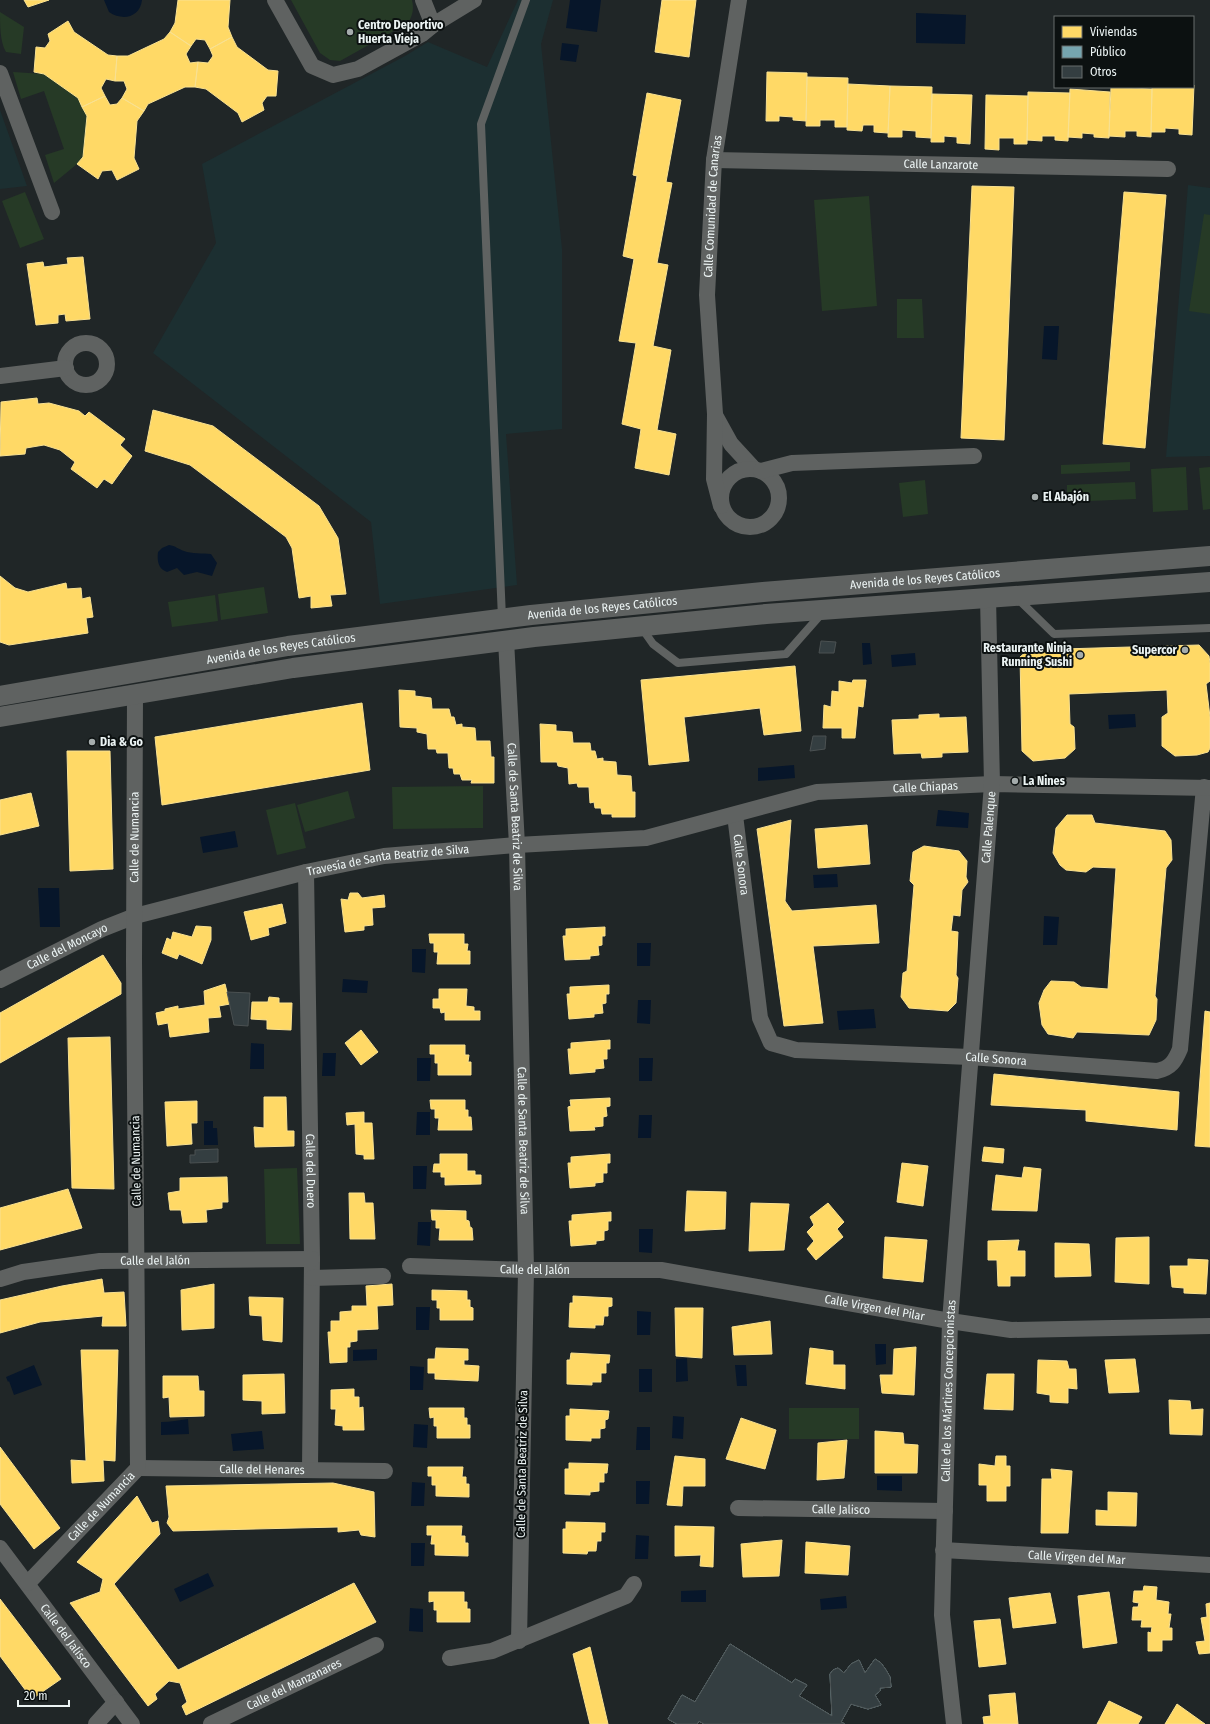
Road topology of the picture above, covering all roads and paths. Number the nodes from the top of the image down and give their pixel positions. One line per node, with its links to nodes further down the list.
1 (275, 0): 6 (street)
2 (423, 0): 6 (street)
3 (474, 0): 6 (street)
4 (526, 0): 24 (lane)
5 (738, 0): 8 (street, Calle Comunidad de Canarias)
6 (433, 25)
7 (0, 73): 10 (street)
8 (714, 160): 9 (street, Calle Lanzarote); 13 (street, Calle Comunidad de Canarias)
9 (1168, 169)
10 (52, 212)
11 (66, 368): 12 (street)
12 (0, 376)
13 (715, 414): 16 (street, Calle Comunidad de Canarias); 18 (street, Calle Comunidad de Canarias)
14 (974, 456): 15 (street)
15 (792, 463): 16 (street); 17 (street)
16 (757, 470): 17 (street); 18 (street)
17 (777, 488): 18 (street)
18 (721, 506)
19 (1210, 556): 24 (street, Avenida de los Reyes Católicos)
20 (1210, 582): 21 (street, Avenida de los Reyes Católicos)
21 (1014, 595): 22 (street, Avenida de los Reyes Católicos); 26 (lane)
22 (988, 597): 23 (street, Avenida de los Reyes Católicos); 31 (street, Calle Palenque)
23 (826, 609): 25 (street, Avenida de los Reyes Católicos); 25 (lane)
24 (502, 618): 29 (street, Avenida de los Reyes Católicos)
25 (641, 626): 27 (street, Avenida de los Reyes Católicos)
26 (1210, 628)
27 (506, 640): 28 (street, Avenida de los Reyes Católicos); 35 (street, Calle de Santa Beatriz de Silva)
28 (135, 694): 30 (street, Avenida de los Reyes Católicos); 37 (street, Calle de Numancia)
29 (0, 696)
30 (0, 717)
31 (992, 784): 32 (street, Calle Chiapas); 33 (street, Calle Chiapas); 39 (street, Calle Palenque)
32 (1207, 788): 39 (street, Calle Sonora)
33 (735, 815): 34 (street, Calle Chiapas); 39 (street, Calle Sonora)
34 (646, 838): 35 (street, Travesía de Santa Beatriz de Silva)
35 (517, 844): 36 (street, Travesía de Santa Beatriz de Silva); 43 (street, Calle de Santa Beatriz de Silva)
36 (306, 872): 37 (street, Travesía de Santa Beatriz de Silva); 40 (street, Calle del Duero)
37 (135, 916): 38 (street, Calle del Moncayo); 41 (street, Calle de Numancia)
38 (0, 980)
39 (970, 1057): 48 (street, Calle de los Mártires Concepcionistas)
40 (312, 1259): 41 (street, Calle del Jalón); 46 (street, Calle del Duero)
41 (136, 1260): 47 (street, Calle del Jalón); 50 (street, Calle de Numancia)
42 (410, 1266): 43 (street, Calle del Jalón)
43 (526, 1270): 44 (street, Calle del Jalón); 60 (street, Calle de Santa Beatriz de Silva)
44 (661, 1270): 48 (street, Calle Virgen del Pilar)
45 (383, 1276): 46 (street)
46 (312, 1278): 51 (street, Calle del Duero)
47 (0, 1279)
48 (950, 1321): 49 (street, Calle Virgen del Pilar); 54 (street, Calle de los Mártires Concepcionistas)
49 (1210, 1326)
50 (138, 1468): 51 (street, Calle del Henares); 58 (street, Calle de Numancia)
51 (310, 1470): 52 (street, Calle del Henares)
52 (385, 1471)
53 (738, 1508): 54 (street, Calle Jalisco)
54 (945, 1511): 56 (street, Calle de los Mártires Concepcionistas)
55 (0, 1548): 58 (street, Calle del Jalisco)
56 (943, 1550): 57 (street, Calle Virgen del Mar); 67 (street, Calle de los Mártires Concepcionistas)
57 (1210, 1565)
58 (28, 1583): 63 (street, Calle del Jalisco)
59 (634, 1584): 60 (street)
60 (519, 1641): 62 (street)
61 (376, 1645): 66 (street, Calle del Manzanares)
62 (450, 1658)
63 (116, 1702): 64 (street); 65 (street, Calle del Jalisco)
64 (96, 1724)
65 (132, 1724)
66 (211, 1724)
67 (954, 1724)

